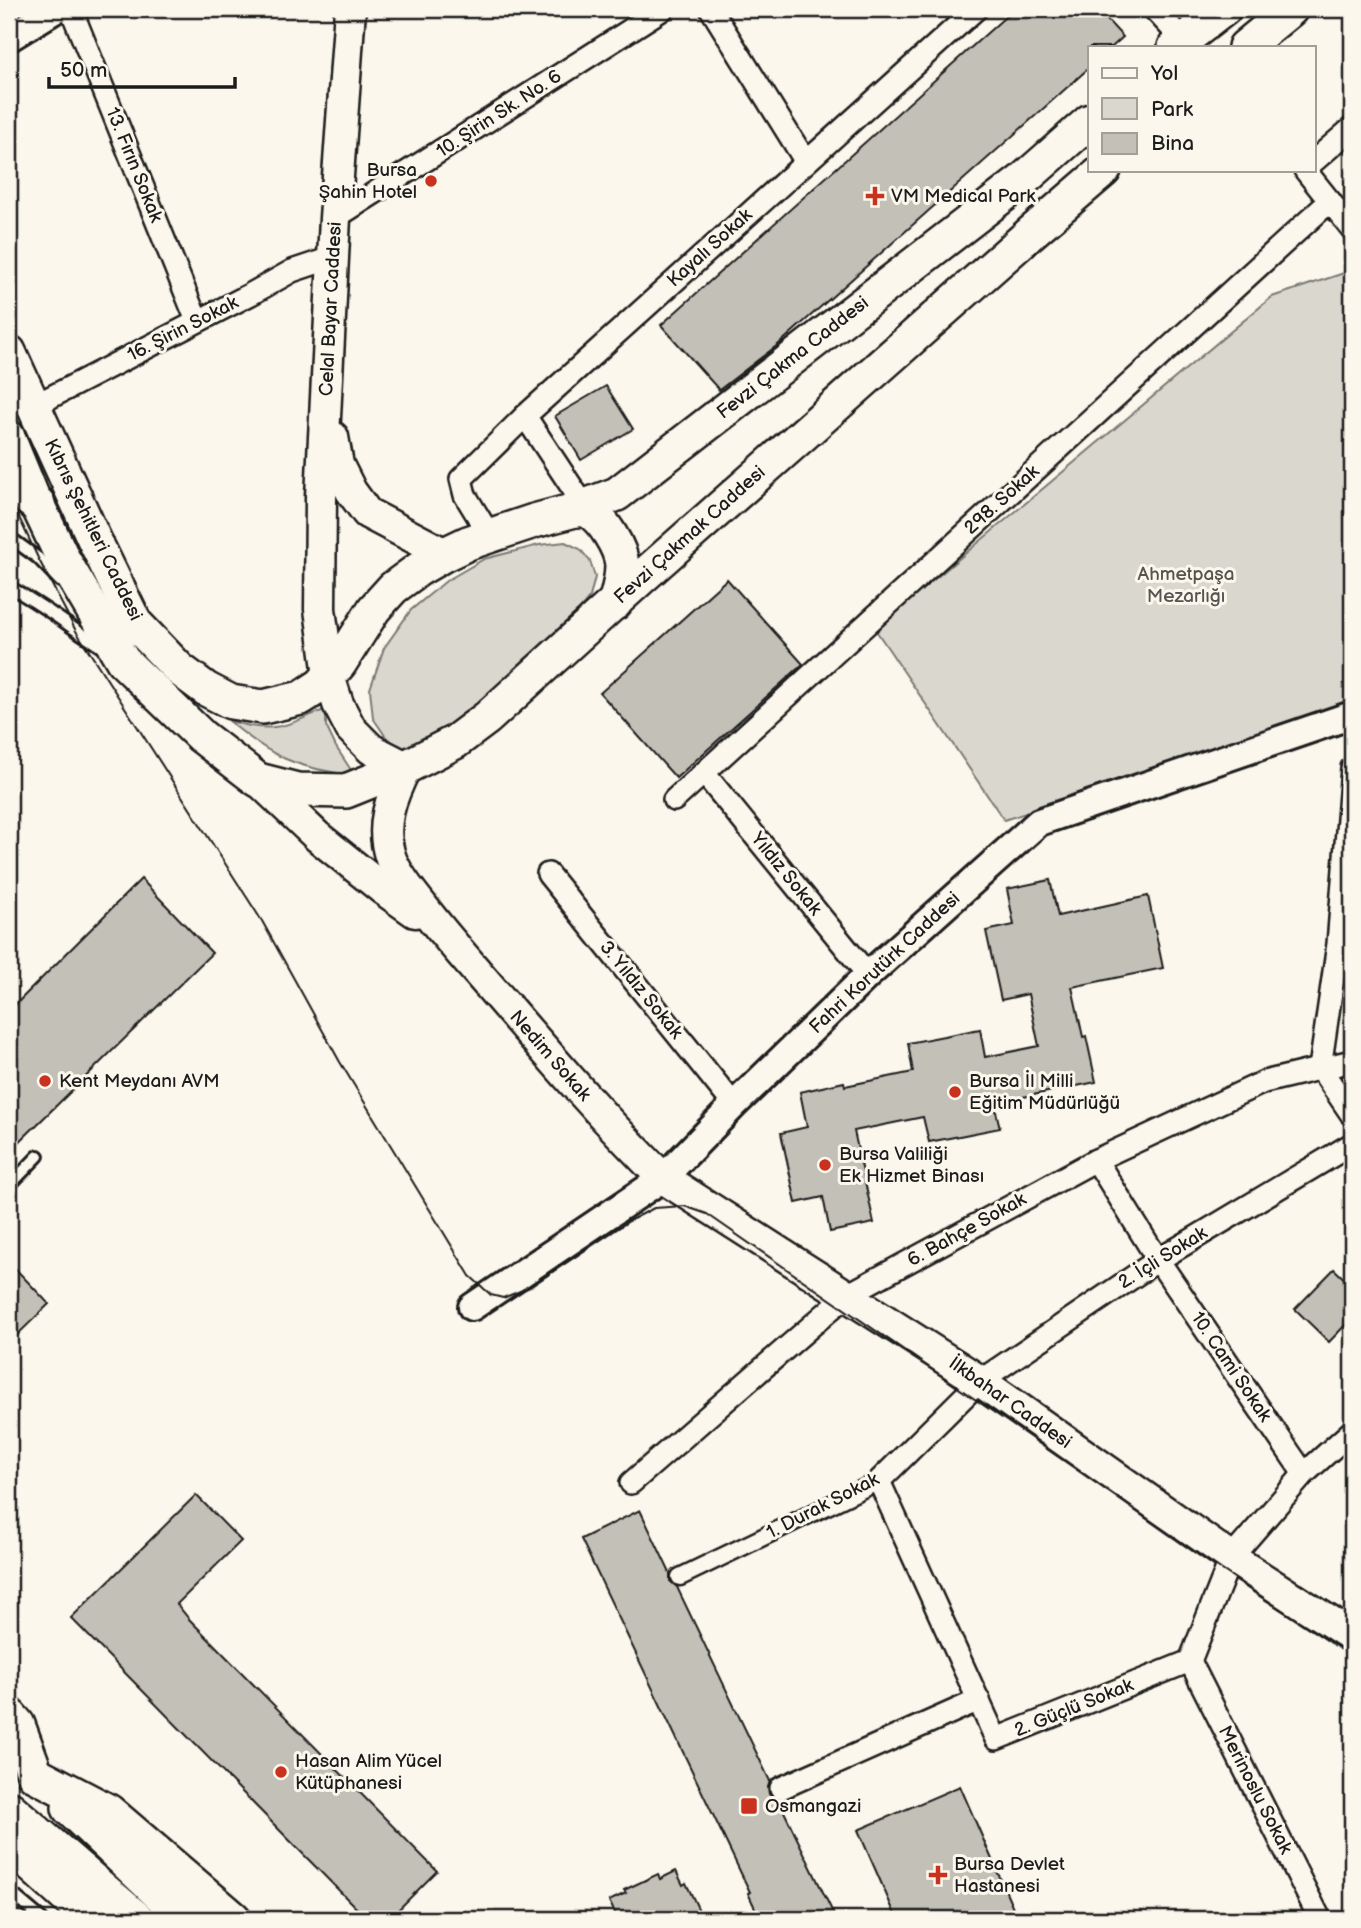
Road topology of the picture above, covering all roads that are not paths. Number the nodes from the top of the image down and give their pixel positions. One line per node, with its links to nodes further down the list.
1 (56, 9): 10 (street)
2 (71, 9): 23 (street, 13. Fırın Sokak)
3 (350, 9): 20 (main road, Celal Bayar Caddesi)
4 (663, 9): 20 (street, 10. Şirin Sk. No. 6)
5 (711, 9): 16 (street)
6 (976, 9): 16 (street, Kayalı Sokak)
7 (1154, 9): 11 (street)
8 (1224, 9): 11 (main road)
9 (1291, 9): 12 (main road)
10 (9, 38)
11 (1179, 44)
12 (1246, 46)
13 (1088, 123): 31 (main road, Fevzi Çakma Caddesi)
14 (1352, 128): 15 (street)
15 (1316, 159)
16 (806, 162): 27 (street, Kayalı Sokak)
17 (1102, 172): 35 (main road, Fevzi Çakmak Caddesi)
18 (1307, 172): 19 (street)
19 (1330, 201): 21 (street); 42 (street, 298. Sokak)
20 (335, 218): 22 (main road, Celal Bayar Caddesi)
21 (1352, 229)
22 (334, 257): 23 (street, 16. Şirin Sokak); 25 (main road, Celal Bayar Caddesi)
23 (197, 321): 26 (street, 16. Şirin Sokak)
24 (9, 352): 26 (main road, Kıbrıs Şehitleri Caddesi)
25 (327, 406): 33 (main road); 38 (main road, Celal Bayar Caddesi)
26 (35, 407): 38 (main road, Kıbrıs Şehitleri Caddesi)
27 (525, 416): 31 (street); 33 (street, Kayalı Sokak)
28 (9, 436): 30 (main road)
29 (9, 483): 30 (highway)
30 (37, 504): 36 (main road)
31 (580, 508): 33 (main road, Fevzi Çakma Caddesi); 35 (main road)
32 (9, 537): 36 (lane)
33 (468, 544): 38 (main road)
34 (9, 587): 37 (lane)
35 (615, 603): 40 (main road, Fevzi Çakmak Caddesi)
36 (99, 619): 37 (main road)
37 (123, 661): 43 (main road)
38 (325, 680): 40 (main road, Celal Bayar Caddesi)
39 (1352, 715): 48 (street, Fahri Korutürk Caddesi)
40 (406, 768): 43 (main road, Fevzi Çakmak Caddesi); 46 (main road)
41 (1352, 768): 47 (street)
42 (704, 773): 44 (street, 298. Sokak); 48 (street, Yıldız Sokak)
43 (258, 780): 46 (main road)
44 (674, 800)
45 (548, 874): 51 (street, 3. Yıldız Sokak)
46 (441, 931): 56 (main road, Nedim Sokak)
47 (1345, 940): 50 (street)
48 (869, 975): 51 (street, Fahri Korutürk Caddesi)
49 (1352, 1061): 50 (street, 6. Bahçe Sokak)
50 (1320, 1068): 52 (street); 55 (street, 6. Bahçe Sokak)
51 (734, 1105): 56 (street, Fahri Korutürk Caddesi)
52 (1352, 1115)
53 (1352, 1144): 58 (street, 2. İçli Sokak)
54 (38, 1156): 57 (lane)
55 (1096, 1160): 58 (street, 10. Cami Sokak); 59 (street, 6. Bahçe Sokak)
56 (663, 1178): 59 (main road, İlkbahar Caddesi); 60 (street, Fahri Korutürk Caddesi)
57 (9, 1186)
58 (1158, 1260): 61 (street, 2. İçli Sokak); 63 (street, 10. Cami Sokak)
59 (847, 1295): 61 (main road, İlkbahar Caddesi); 65 (street, 6. Bahçe Sokak)
60 (472, 1307)
61 (980, 1381): 64 (street, 1. Durak Sokak); 66 (main road, İlkbahar Caddesi)
62 (1352, 1431): 63 (street)
63 (1304, 1474): 66 (street)
64 (879, 1481): 67 (street, 1. Durak Sokak); 70 (street, 2. Güçlü Sokak)
65 (631, 1482)
66 (1231, 1558): 68 (main road, İlkbahar Caddesi); 69 (street)
67 (680, 1577)
68 (1352, 1636)
69 (1190, 1661): 70 (street, 2. Güçlü Sokak); 85 (street, Merinoslu Sokak)
70 (979, 1700): 74 (street)
71 (9, 1716): 73 (highway)
72 (9, 1749): 73 (highway)
73 (35, 1774): 83 (highway); 84 (highway)
74 (782, 1788)
75 (9, 1809): 78 (highway)
76 (9, 1816): 78 (highway)
77 (9, 1844): 81 (highway)
78 (74, 1865): 82 (highway)
79 (9, 1891): 80 (lane)
80 (42, 1919)
81 (92, 1919)
82 (136, 1919)
83 (187, 1919)
84 (233, 1919)
85 (1320, 1919)

